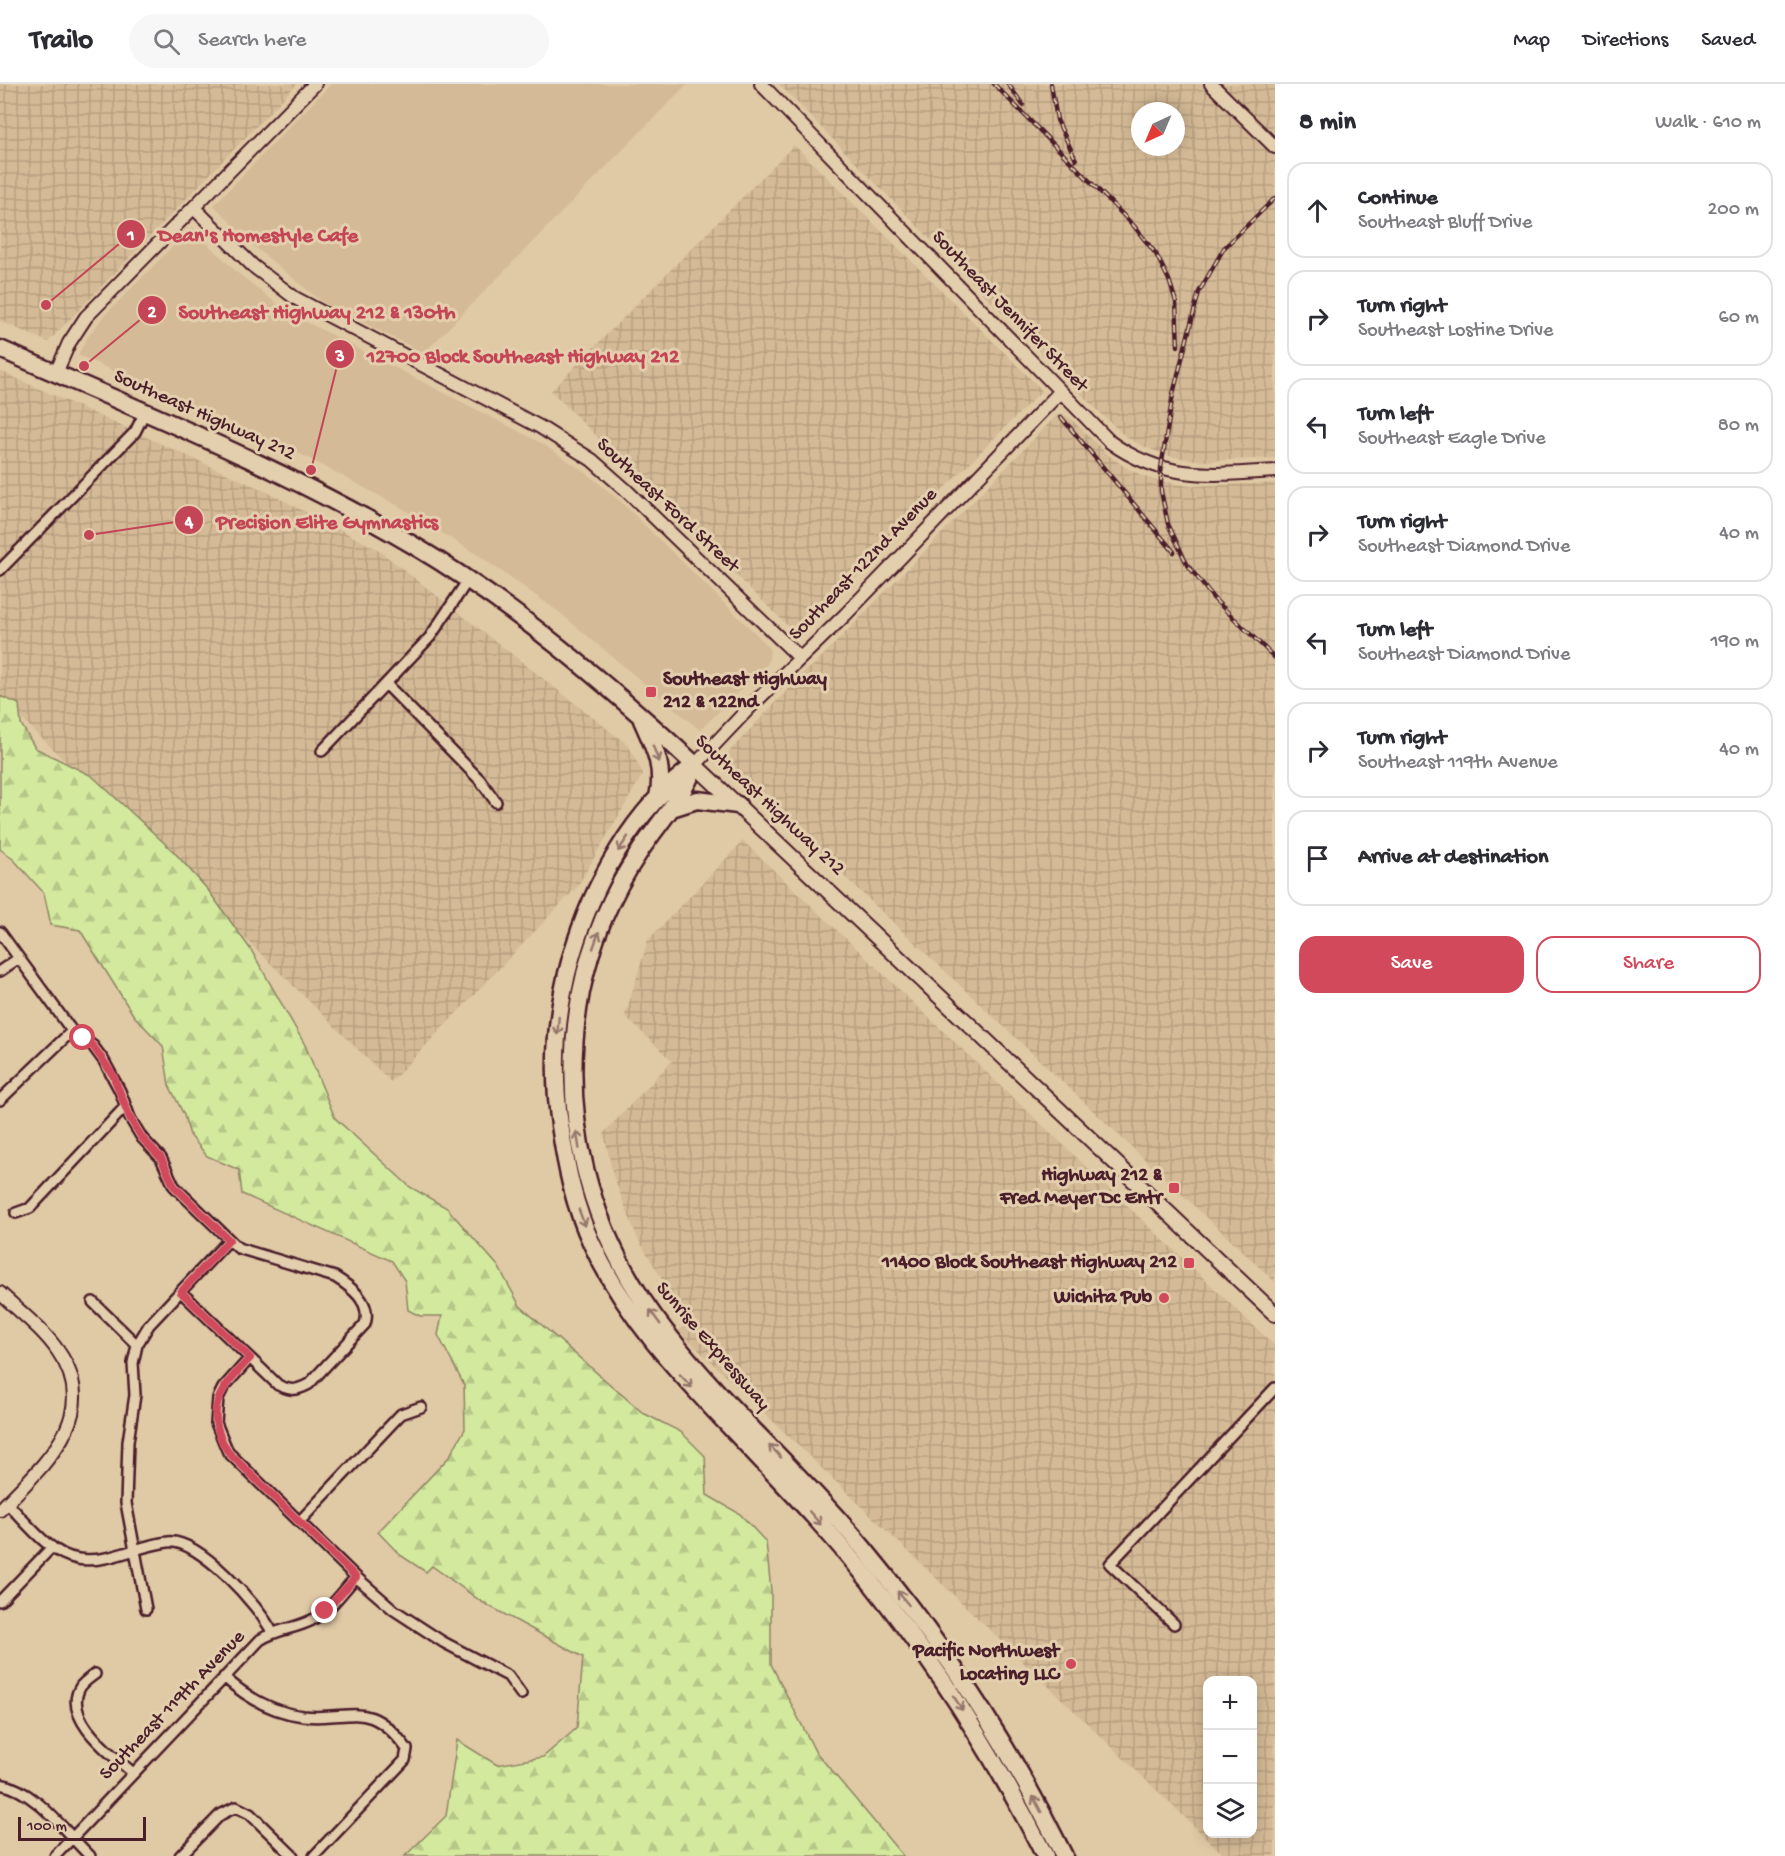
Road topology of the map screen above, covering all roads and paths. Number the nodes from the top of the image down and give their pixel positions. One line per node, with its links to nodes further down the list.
1 (315, 84): 5 (main road)
2 (761, 84): 8 (main road, Southeast Jennifer Street)
3 (1211, 84): 4 (main road)
4 (1275, 147)
5 (194, 207): 7 (main road); 13 (main road, Southeast Ford Street)
6 (0, 349): 7 (highway, Southeast Highway 212)
7 (56, 374): 9 (highway, Southeast Highway 212)
8 (1060, 392): 10 (main road, Southeast Jennifer Street); 13 (main road, Southeast 122nd Avenue)
9 (145, 412): 11 (street); 12 (highway, Southeast Highway 212)
10 (1275, 471)
11 (0, 570)
12 (468, 580): 14 (street); 15 (highway, Southeast Highway 212)
13 (800, 658): 17 (main road, Southeast 122nd Avenue)
14 (386, 684): 16 (street); 19 (street)
15 (639, 714): 17 (highway, Southeast Highway 212); 18 (highway, one-way to 18)
16 (322, 751)
17 (695, 765): 18 (highway, Sunrise Expressway); 20 (main road, Southeast Highway 212); 21 (highway, Sunrise Expressway)
18 (658, 797): 58 (highway, Sunrise Expressway, one-way to 58)
19 (496, 802)
20 (738, 805): 21 (highway); 33 (main road, Southeast Highway 212)
21 (672, 808): 59 (highway, Sunrise Expressway, one-way to 21)
22 (0, 932): 23 (street)
23 (19, 957): 24 (street); 25 (street)
24 (0, 971)
25 (72, 1031): 26 (street); 27 (street)
26 (0, 1100)
27 (125, 1107): 28 (street); 29 (street)
28 (16, 1212)
29 (229, 1240): 30 (street); 35 (street)
30 (181, 1292): 34 (street); 35 (street)
31 (0, 1293): 38 (main road)
32 (93, 1302): 34 (street)
33 (1275, 1314)
34 (137, 1345): 41 (street)
35 (250, 1358): 39 (street)
36 (1275, 1388): 45 (street)
37 (421, 1407): 39 (street)
38 (3, 1506): 40 (street)
39 (300, 1521): 42 (street)
40 (52, 1547): 41 (street); 43 (street)
41 (132, 1549): 44 (street); 46 (street)
42 (356, 1577): 46 (street, Southeast 119th Avenue); 49 (street)
43 (0, 1601)
44 (146, 1609)
45 (1174, 1624)
46 (272, 1632): 48 (street, Southeast 119th Avenue)
47 (95, 1674): 50 (street)
48 (224, 1677): 50 (street, Southeast 119th Avenue); 57 (street)
49 (521, 1694)
50 (133, 1773): 52 (street, Southeast 119th Avenue)
51 (0, 1784): 52 (street)
52 (72, 1838): 53 (street, Southeast 119th Avenue); 54 (street)
53 (55, 1856)
54 (90, 1856)
55 (180, 1856): 56 (street)
56 (293, 1856)
57 (314, 1856)
58 (1045, 1856)
59 (1064, 1856)

